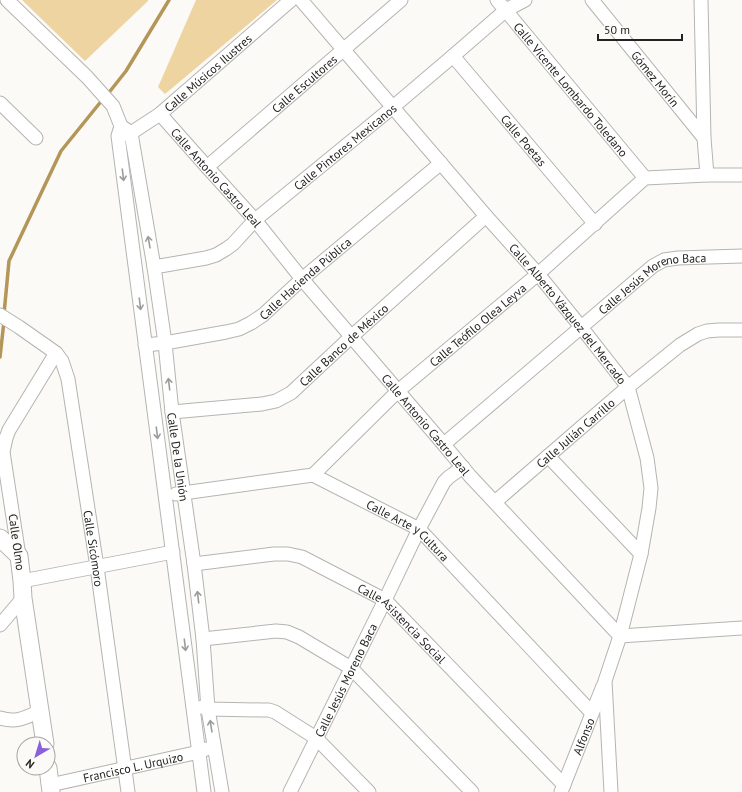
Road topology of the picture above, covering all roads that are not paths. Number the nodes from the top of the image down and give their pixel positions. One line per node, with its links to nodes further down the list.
1 (7, 0): 14 (street, Calle De la Unión)
2 (290, 0): 13 (street, Calle Músicos Ilustres)
3 (301, 0): 9 (street, Calle Alberto Vázquez del Mercado)
4 (401, 0): 9 (street, Calle Escultores)
5 (525, 0): 8 (street, Calle Pintores Mexicanos)
6 (592, 0): 16 (street, Gómez Morín)
7 (701, 0): 16 (street)
8 (501, 5): 10 (street, Calle Pintores Mexicanos); 21 (street, Calle Vicente Lombardo Toledano)
9 (344, 49): 12 (street, Calle Alberto Vázquez del Mercado); 18 (street, Calle Escultores)
10 (453, 56): 12 (street, Calle Pintores Mexicanos); 24 (street, Calle Poetas)
11 (0, 103): 15 (street)
12 (393, 107): 17 (street, Calle Alberto Vázquez del Mercado); 23 (street, Calle Pintores Mexicanos)
13 (160, 114): 14 (street, Calle Músicos Ilustres); 18 (street, Calle Antonio Castro Leal)
14 (123, 132): 26 (street, Calle De la Unión, one-way to 14); 34 (street, Calle De la Unión, one-way to 34)
15 (36, 138)
16 (704, 138): 19 (street)
17 (441, 163): 22 (street, Calle Alberto Vázquez del Mercado); 28 (street, Calle Hacienda Pública)
18 (207, 167): 23 (street, Calle Antonio Castro Leal)
19 (707, 175): 20 (street); 21 (street)
20 (742, 175)
21 (645, 178): 24 (street, Calle Teófilo Olea Leyva)
22 (486, 216): 27 (street, Calle Alberto Vázquez del Mercado); 32 (street, Calle Banco de México)
23 (254, 220): 26 (street, Calle Pintores Mexicanos); 28 (street, Calle Antonio Castro Leal)
24 (594, 224): 27 (street, Calle Teófilo Olea Leyva)
25 (742, 256): 30 (street, Calle Jesús Moreno Baca)
26 (154, 267): 33 (street, Calle De la Unión)
27 (538, 274): 30 (street, Calle Alberto Vázquez del Mercado); 37 (street, Calle Teófilo Olea Leyva)
28 (302, 279): 32 (street, Calle Antonio Castro Leal); 33 (street, Calle Hacienda Pública)
29 (0, 315): 35 (street, Calle Sicómoro)
30 (581, 327): 36 (street, Calle Alberto Vázquez del Mercado); 39 (street, Calle Jesús Moreno Baca)
31 (742, 330): 36 (street, Calle Julián Carrillo)
32 (351, 337): 37 (street, Calle Antonio Castro Leal); 38 (street, Calle Banco de México)
33 (165, 343): 34 (street, Calle Hacienda Pública); 38 (street, Calle De la Unión, one-way to 33)
34 (145, 345): 44 (street, Calle De la Unión, one-way to 44)
35 (56, 353): 50 (street, Calle Olmo); 52 (street, Calle Sicómoro)
36 (628, 387): 40 (street, Calle Julián Carrillo); 49 (street, Calle Alberto Vázquez del Mercado)
37 (398, 390): 39 (street, Calle Antonio Castro Leal); 42 (street, Calle Teófilo Olea Leyva)
38 (172, 412): 43 (street, Calle De la Unión)
39 (444, 444): 41 (street, Calle Antonio Castro Leal)
40 (548, 456): 45 (street, Calle Julián Carrillo); 49 (street)
41 (463, 467): 45 (street, Calle Antonio Castro Leal); 46 (street, Calle Jesús Moreno Baca)
42 (313, 475): 43 (street); 46 (street, Calle Arte y Cultura)
43 (184, 493): 44 (street); 51 (street, Calle De la Unión)
44 (165, 495): 48 (street, Calle De la Unión)
45 (495, 502): 57 (street, Calle Antonio Castro Leal)
46 (419, 530): 54 (street, Calle Jesús Moreno Baca); 64 (street, Calle Arte y Cultura)
47 (0, 538): 50 (street)
48 (173, 552): 52 (street); 61 (street, Calle De la Unión, one-way to 61)
49 (641, 554): 57 (street, Calle Alberto Vázquez del Mercado)
50 (19, 556): 53 (street, Calle Olmo)
51 (194, 564): 54 (street, Calle Asistencia Social); 58 (street, Calle De la Unión, one-way to 51)
52 (96, 567): 53 (street); 70 (street, Calle Sicómoro)
53 (23, 590): 55 (street); 63 (street, Calle Olmo)
54 (385, 600): 59 (street, Calle Jesús Moreno Baca); 73 (street, Calle Asistencia Social)
55 (0, 625)
56 (742, 628): 57 (street)
57 (620, 636): 60 (street, Calle Alberto Vázquez del Mercado)
58 (203, 639): 59 (street); 62 (street, Calle De la Unión)
59 (351, 668): 67 (street, Calle Jesús Moreno Baca); 79 (street)
60 (605, 681): 64 (street, Alfonso); 80 (street, Calle Alberto Vázquez del Mercado)
61 (193, 705): 62 (street); 69 (street, Calle De la Unión)
62 (208, 709): 67 (street); 68 (street, Calle De la Unión, one-way to 62)
63 (40, 712): 65 (street); 66 (street, Calle Olmo)
64 (592, 713): 73 (street, Alfonso)
65 (0, 718)
66 (44, 736)
67 (316, 738): 77 (street, Calle Jesús Moreno Baca); 78 (street)
68 (214, 745): 69 (street, Francisco L. Urquizo); 76 (street, Calle De la Unión)
69 (199, 752): 70 (street, Francisco L. Urquizo); 75 (street, Calle De la Unión)
70 (124, 768): 72 (street, Francisco L. Urquizo); 74 (street, Calle Sicómoro)
71 (49, 776): 72 (street)
72 (51, 788)
73 (563, 788)
74 (128, 792)
75 (204, 792)
76 (222, 792)
77 (290, 792)
78 (369, 792)
79 (472, 792)
80 (611, 792)

